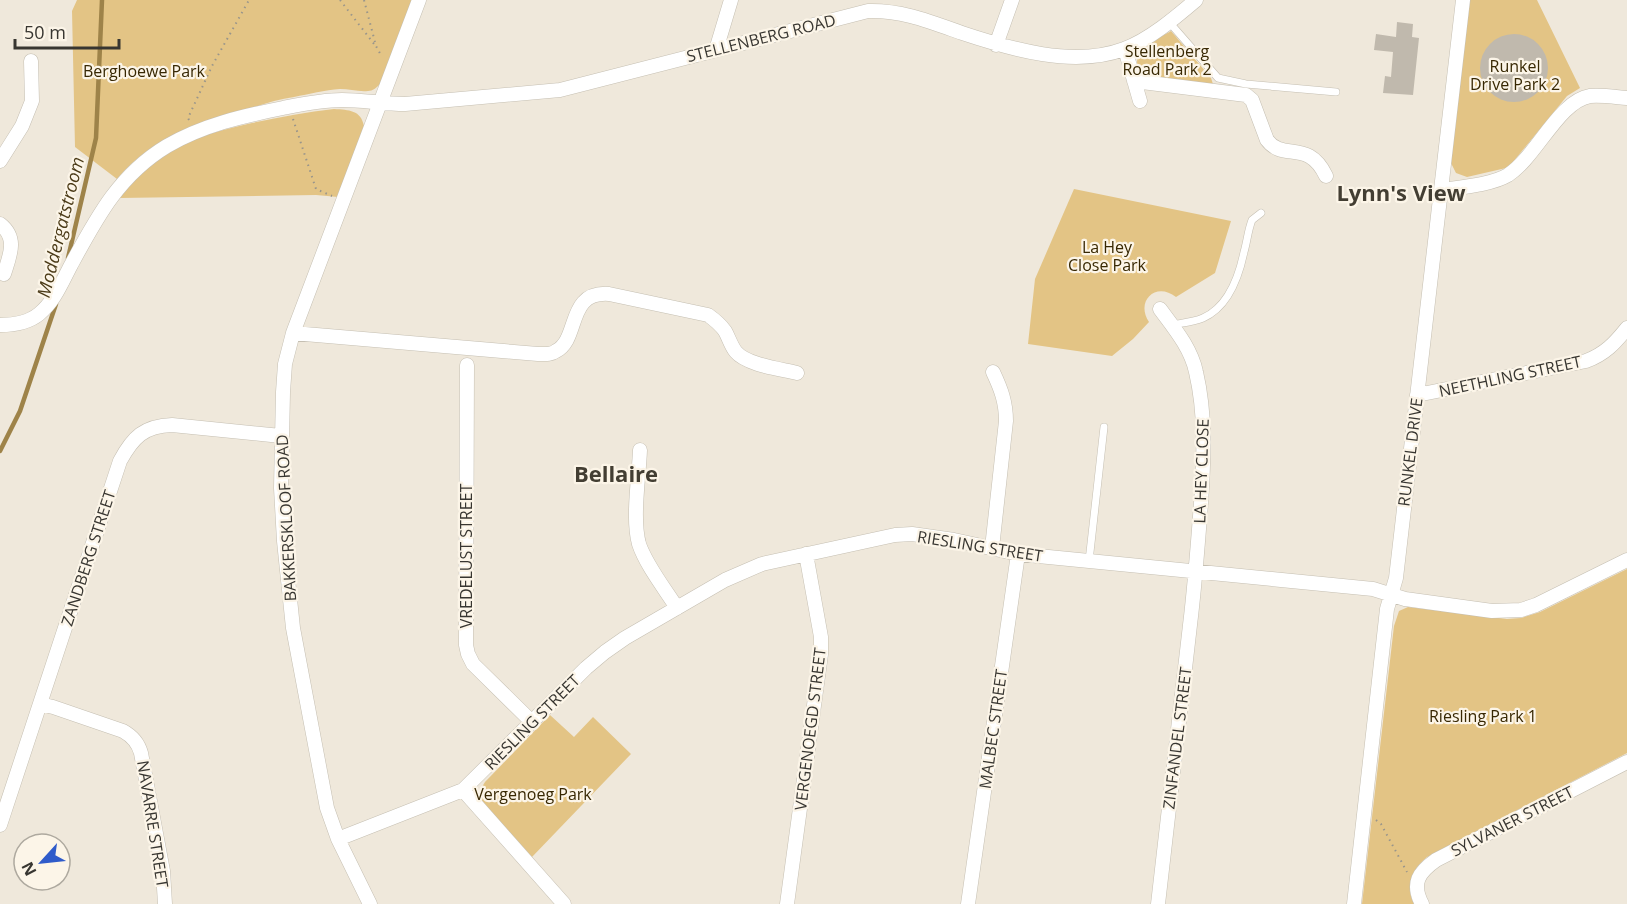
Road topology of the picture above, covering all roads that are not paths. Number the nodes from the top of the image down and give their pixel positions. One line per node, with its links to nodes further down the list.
1 (419, 0): 15 (street, BAKKERSKLOOF ROAD)
2 (731, 0): 9 (street)
3 (1012, 0): 7 (street)
4 (1196, 0): 6 (street, STELLENBERG ROAD)
5 (1463, 0): 18 (street, RUNKEL DRIVE)
6 (1169, 22): 8 (street, STELLENBERG ROAD); 12 (lane)
7 (996, 45): 8 (street, STELLENBERG ROAD); 9 (street, STELLENBERG ROAD)
8 (1125, 49): 11 (street)
9 (716, 50): 15 (street, STELLENBERG ROAD)
10 (32, 61): 16 (street)
11 (1134, 81): 14 (street); 17 (street)
12 (1336, 92)
13 (1627, 98): 18 (street)
14 (1140, 101)
15 (379, 103): 24 (street, STELLENBERG ROAD); 26 (street, BAKKERSKLOOF ROAD)
16 (0, 161)
17 (1326, 176)
18 (1441, 190): 30 (street, RUNKEL DRIVE)
19 (1261, 213): 23 (lane)
20 (0, 224): 21 (street)
21 (4, 274)
22 (1160, 309): 23 (street, LA HEY CLOSE)
23 (1171, 324): 39 (street, LA HEY CLOSE)
24 (0, 326)
25 (1627, 328): 30 (street, NEETHLING STREET)
26 (293, 333): 29 (street); 32 (street, BAKKERSKLOOF ROAD)
27 (467, 364): 43 (street, VREDELUST STREET)
28 (993, 372): 34 (street)
29 (797, 373)
30 (1417, 395): 40 (street, RUNKEL DRIVE)
31 (1104, 427): 38 (lane)
32 (281, 436): 42 (street, ZANDBERG STREET); 47 (street, BAKKERSKLOOF ROAD)
33 (640, 450): 41 (street)
34 (992, 548): 35 (street, RIESLING STREET); 36 (street, RIESLING STREET)
35 (806, 554): 41 (street, RIESLING STREET); 52 (street, VERGENOEGD STREET)
36 (1018, 554): 38 (street, RIESLING STREET); 53 (street, MALBEC STREET)
37 (1627, 560): 40 (street, RIESLING STREET)
38 (1089, 561): 39 (street, RIESLING STREET)
39 (1196, 571): 40 (street, RIESLING STREET); 54 (street, ZINFANDEL STREET)
40 (1391, 595): 55 (street, RUNKEL DRIVE)
41 (676, 608): 43 (street, RIESLING STREET)
42 (40, 704): 46 (street, ZANDBERG STREET); 49 (street, NAVARRE STREET)
43 (532, 722): 45 (street, RIESLING STREET)
44 (1627, 762): 48 (street, SYLVANER STREET)
45 (463, 790): 47 (street, RIESLING STREET); 51 (street)
46 (0, 825)
47 (339, 839): 50 (street, BAKKERSKLOOF ROAD)
48 (1420, 900)
49 (165, 904)
50 (370, 904)
51 (564, 904)
52 (787, 904)
53 (968, 904)
54 (1158, 904)
55 (1354, 904)

